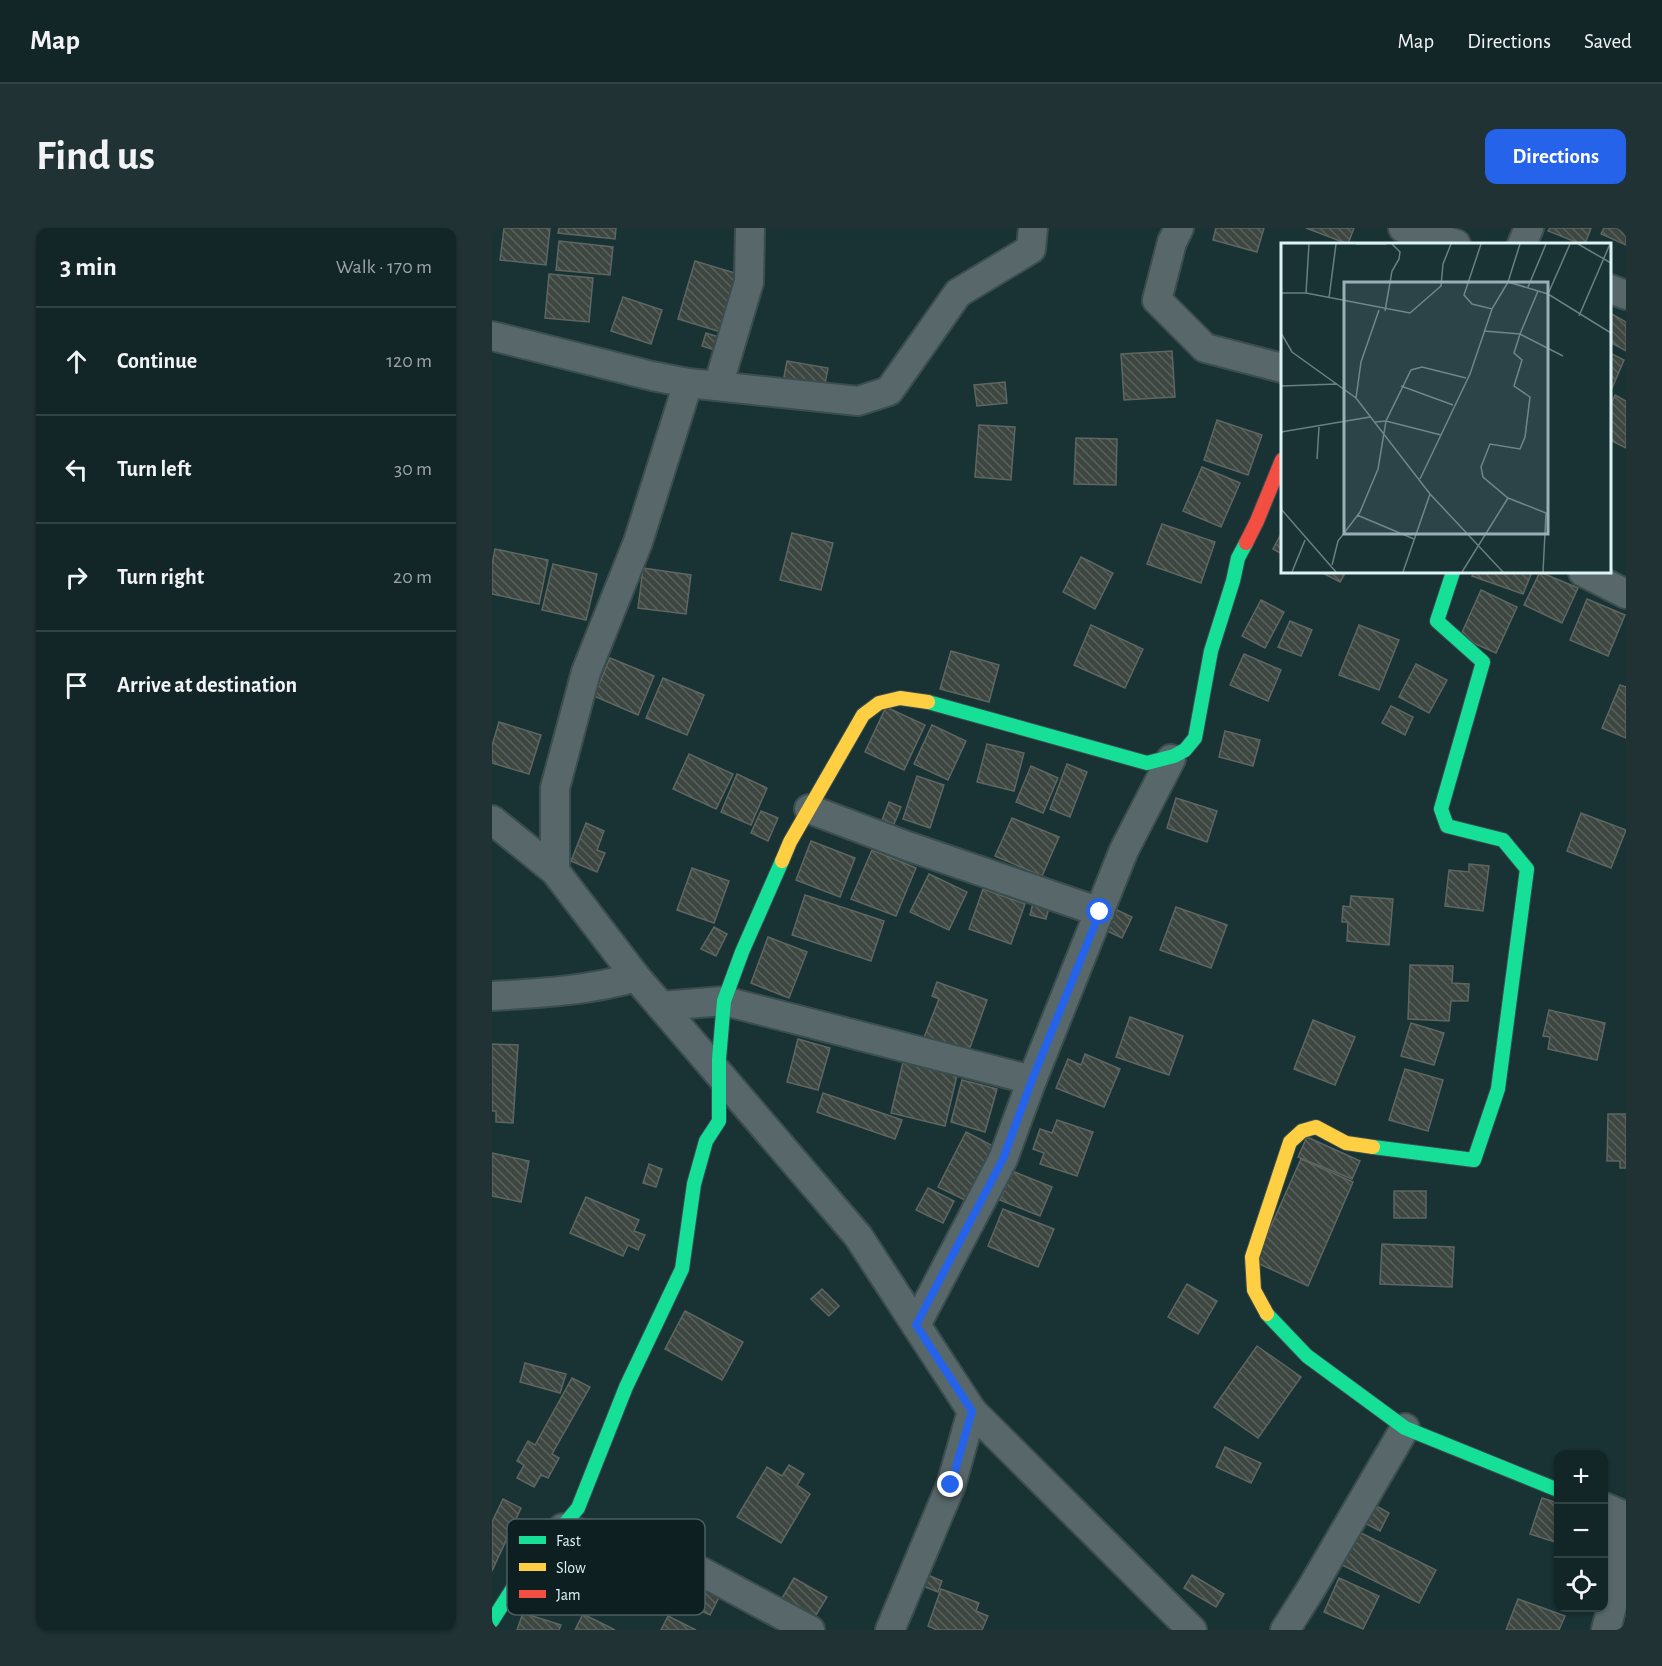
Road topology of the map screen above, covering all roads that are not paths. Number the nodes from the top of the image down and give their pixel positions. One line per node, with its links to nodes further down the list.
1 (750, 228): 14 (street)
2 (1033, 228): 14 (street)
3 (1179, 228): 12 (street)
4 (1403, 228): 6 (street); 7 (street)
5 (1529, 228): 8 (street)
6 (1394, 243)
7 (1453, 243)
8 (1522, 243)
9 (1611, 289): 10 (street)
10 (1626, 295)
11 (492, 336): 13 (street)
12 (1281, 368)
13 (688, 383): 14 (street); 23 (street)
14 (718, 386)
15 (1281, 464): 16 (street)
16 (1274, 496): 20 (street)
17 (1453, 573): 33 (street)
18 (1584, 573): 19 (street)
19 (1626, 594)
20 (1171, 759): 21 (street); 24 (street)
21 (809, 809): 24 (street); 27 (street)
22 (492, 820): 23 (street)
23 (555, 871): 25 (street)
24 (1100, 912): 30 (street)
25 (636, 977): 26 (street); 28 (street)
26 (492, 996)
27 (724, 1001): 28 (street); 29 (street); 30 (street)
28 (661, 1006): 29 (street)
29 (719, 1072): 31 (street); 36 (street)
30 (1032, 1080): 31 (street)
31 (916, 1325): 32 (street)
32 (972, 1411): 41 (street); 42 (street)
33 (1405, 1428): 34 (street); 43 (street)
34 (1554, 1488)
35 (1608, 1509): 44 (street)
36 (570, 1519)
37 (705, 1574): 40 (street)
38 (507, 1597): 39 (street)
39 (492, 1621)
40 (810, 1630)
41 (890, 1630)
42 (1192, 1630)
43 (1285, 1630)
44 (1606, 1630)

